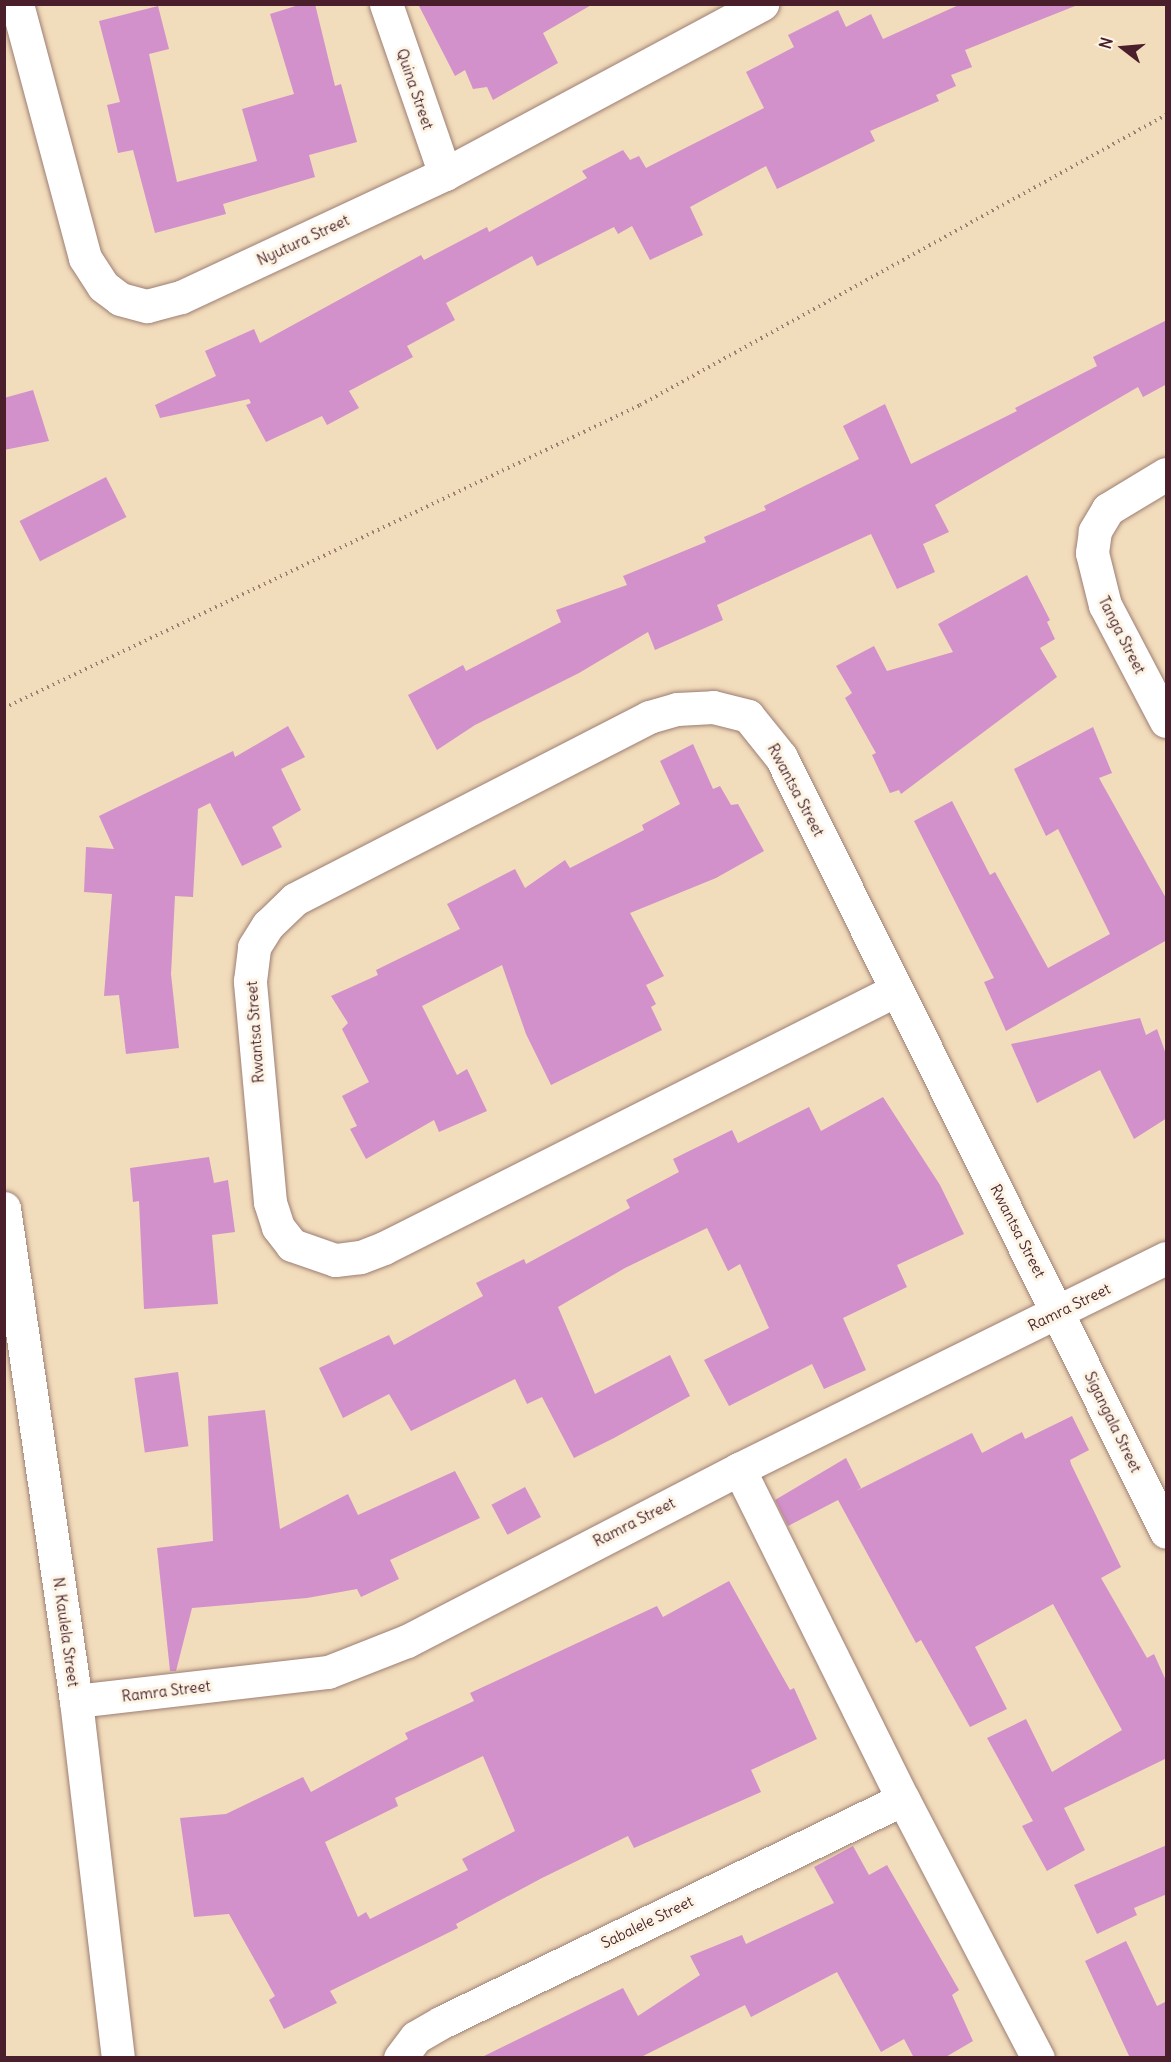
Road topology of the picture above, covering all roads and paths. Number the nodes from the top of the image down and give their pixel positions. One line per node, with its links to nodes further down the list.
1 (17, 4): 5 (street, Nyutura Street)
2 (386, 4): 5 (street, Quina Street)
3 (762, 4): 5 (street, Nyutura Street)
4 (1167, 116): 7 (path)
5 (445, 174)
6 (1167, 474): 8 (street, Tanga Street)
7 (4, 708)
8 (1167, 721)
9 (896, 990): 9 (street, Rwantsa Street); 12 (street, Rwantsa Street)
10 (4, 1208): 15 (street, N. Kaulela Street)
11 (1167, 1258): 12 (street, Ramra Street)
12 (1059, 1312): 13 (street, Ramra Street); 14 (street, Sigangala Street)
13 (739, 1469): 15 (street, Ramra Street); 16 (street)
14 (1167, 1532)
15 (76, 1701): 17 (street, N. Kaulela Street)
16 (903, 1798): 18 (street, Sabalele Street); 19 (street)
17 (118, 2058)
18 (400, 2058)
19 (1038, 2058)

